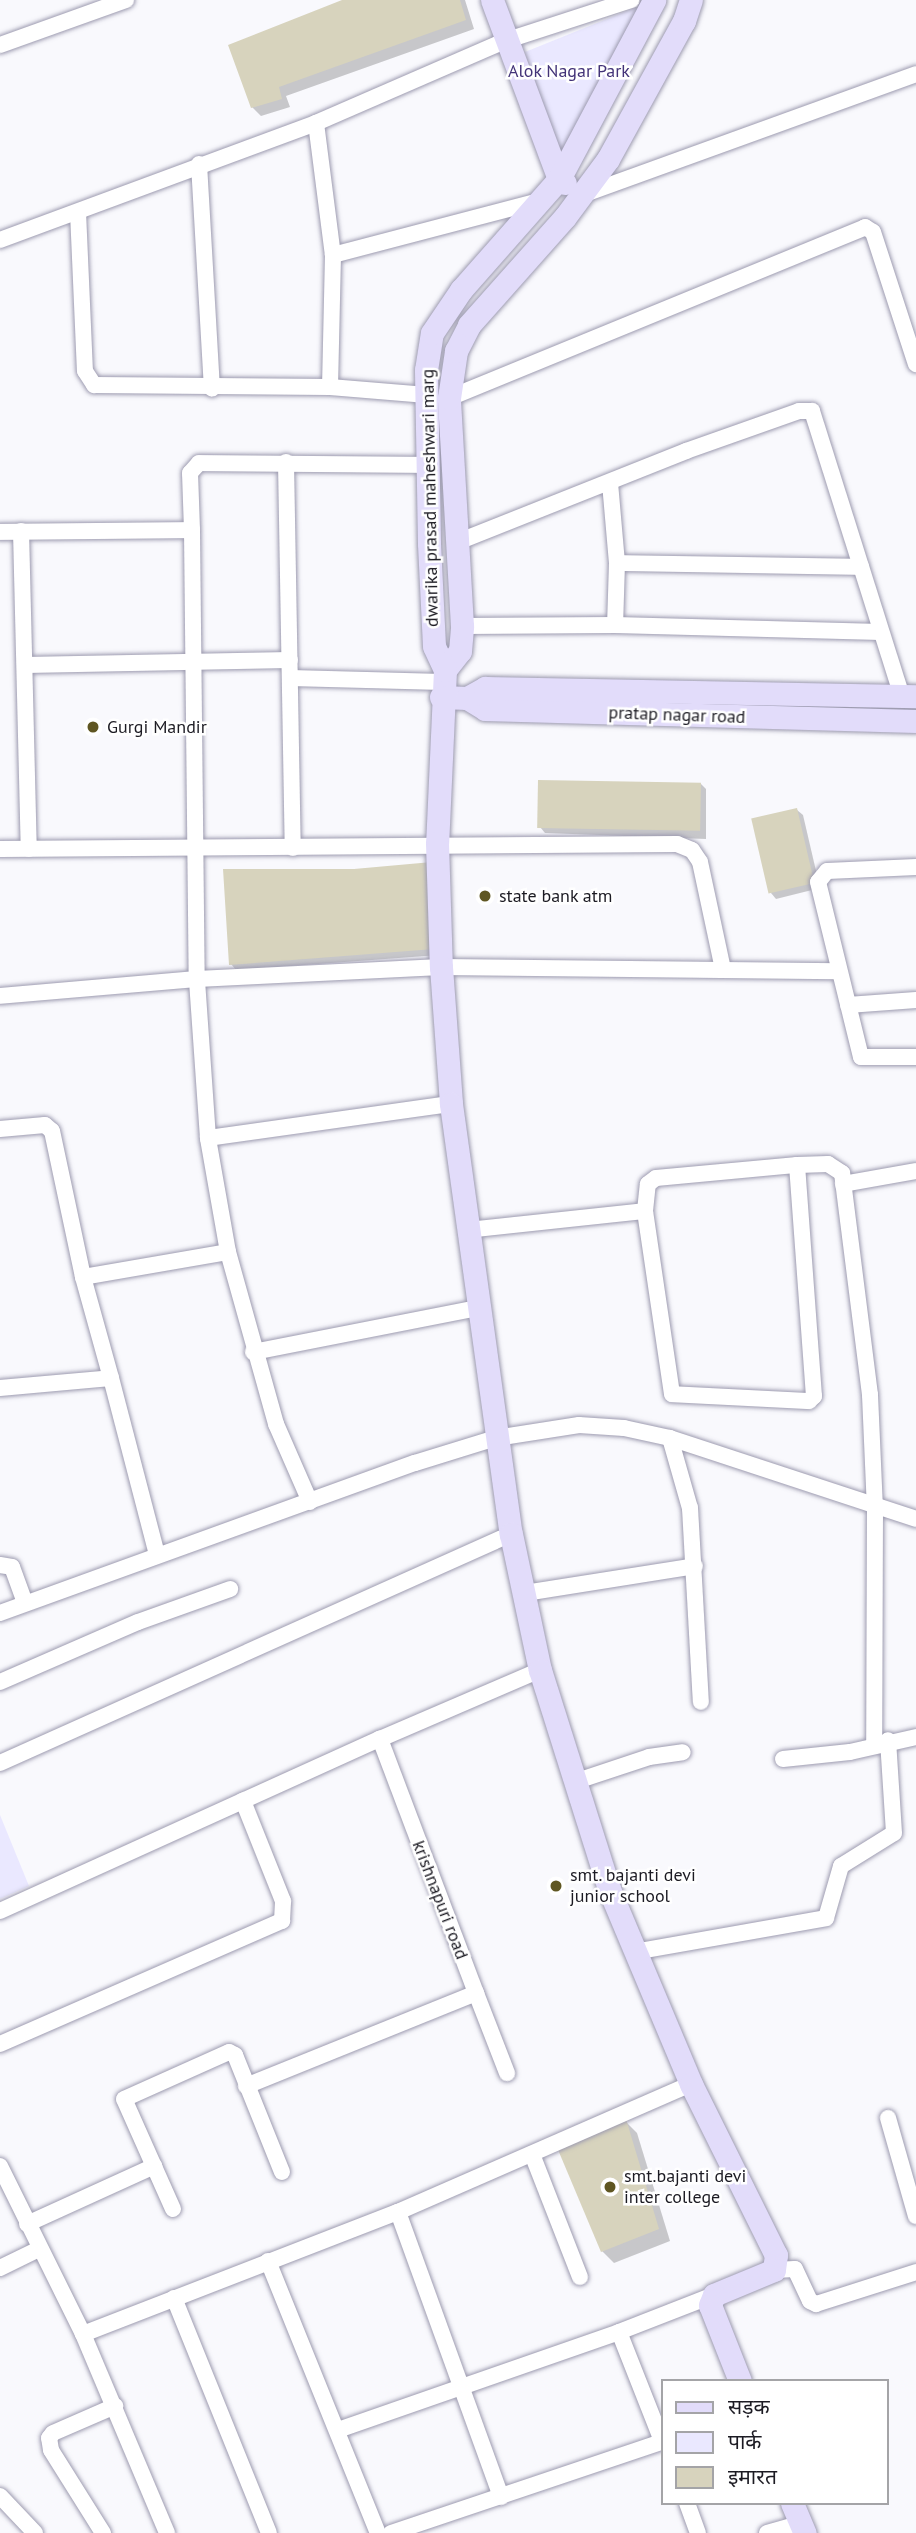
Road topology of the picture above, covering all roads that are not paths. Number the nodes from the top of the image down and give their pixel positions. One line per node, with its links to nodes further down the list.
1 (126, 0): 7 (street)
2 (492, 0): 6 (street)
3 (631, 0): 6 (street)
4 (654, 0): 11 (street, dwarika prasad maheshwari marg)
5 (691, 0): 12 (street, dwarika prasad maheshwari marg)
6 (505, 41): 9 (street); 11 (street)
7 (0, 45)
8 (916, 74): 12 (street)
9 (316, 122): 10 (street); 16 (street)
10 (199, 164): 14 (street); 19 (street)
11 (559, 179): 12 (street); 13 (street, dwarika prasad maheshwari marg)
12 (582, 195): 20 (street, dwarika prasad maheshwari marg)
13 (542, 200): 16 (street); 20 (street, dwarika prasad maheshwari marg)
14 (78, 212): 15 (street); 19 (street)
15 (0, 240)
16 (333, 255): 18 (street)
17 (916, 364): 20 (street)
18 (330, 387): 19 (street); 20 (street)
19 (212, 389)
20 (438, 396): 22 (street, dwarika prasad maheshwari marg); 27 (street, dwarika prasad maheshwari marg)
21 (286, 462): 22 (street); 24 (street); 33 (street)
22 (428, 465): 37 (street, dwarika prasad maheshwari marg)
23 (610, 483): 27 (street); 28 (street); 29 (street)
24 (192, 530): 25 (street); 34 (street)
25 (21, 531): 26 (street); 35 (street)
26 (0, 532)
27 (460, 541): 31 (street, dwarika prasad maheshwari marg)
28 (617, 564): 29 (street); 30 (street)
29 (861, 567): 32 (street)
30 (615, 625): 31 (street); 32 (street)
31 (462, 626): 37 (street, dwarika prasad maheshwari marg)
32 (881, 632): 38 (street)
33 (290, 660): 34 (street); 36 (street)
34 (193, 663): 35 (street); 42 (street)
35 (25, 665): 45 (street)
36 (290, 678): 37 (street); 43 (street)
37 (443, 683): 39 (street, pratap nagar road); 41 (street)
38 (909, 696): 39 (street)
39 (467, 698): 40 (street, pratap nagar road)
40 (916, 721)
41 (436, 843): 43 (street); 47 (street); 48 (street)
42 (194, 847): 43 (street); 45 (street); 50 (street)
43 (293, 848)
44 (0, 849): 45 (street)
45 (29, 849)
46 (916, 867): 49 (street)
47 (441, 967): 48 (street); 50 (street); 55 (street)
48 (723, 969): 49 (street)
49 (839, 971): 53 (street)
50 (197, 979): 51 (street); 57 (street)
51 (0, 996)
52 (916, 999): 53 (street)
53 (848, 1005): 54 (street)
54 (916, 1057)
55 (451, 1104): 57 (street); 62 (street)
56 (0, 1129): 64 (street)
57 (208, 1138): 63 (street)
58 (797, 1165): 60 (street); 61 (street); 61 (street)
59 (916, 1171): 60 (street)
60 (843, 1184): 72 (street)
61 (645, 1211): 62 (street)
62 (467, 1230): 65 (street)
63 (228, 1252): 64 (street); 66 (street)
64 (83, 1277): 67 (street)
65 (477, 1308): 66 (street); 69 (street)
66 (253, 1352): 71 (street)
67 (111, 1378): 68 (street); 75 (street)
68 (0, 1388)
69 (496, 1437): 70 (street); 71 (street); 74 (street)
70 (670, 1438): 72 (street); 77 (street)
71 (310, 1502): 75 (street)
72 (875, 1509): 73 (street); 87 (street)
73 (916, 1519)
74 (511, 1534): 79 (street); 90 (street)
75 (157, 1554): 80 (street)
76 (0, 1565): 80 (street)
77 (695, 1566): 79 (street); 84 (street)
78 (230, 1589): 83 (street)
79 (525, 1593): 82 (street)
80 (24, 1604): 81 (street)
81 (0, 1613)
82 (540, 1670): 86 (street); 91 (street)
83 (0, 1682)
84 (701, 1702)
85 (916, 1737): 87 (street)
86 (380, 1740): 92 (street); 95 (street, krishnapuri road)
87 (881, 1743): 89 (street); 94 (street)
88 (683, 1752): 91 (street)
89 (783, 1759)
90 (0, 1763)
91 (574, 1782): 94 (street)
92 (243, 1801): 93 (street); 96 (street)
93 (0, 1911)
94 (634, 1952): 98 (street)
95 (476, 1993): 97 (street, krishnapuri road); 99 (street)
96 (0, 2044)
97 (507, 2073)
98 (691, 2084): 101 (street); 112 (street)
99 (246, 2086): 103 (street); 104 (street)
100 (888, 2118): 107 (street)
101 (532, 2154): 106 (street); 114 (street)
102 (0, 2166): 108 (street)
103 (154, 2166): 105 (street); 108 (street)
104 (282, 2172)
105 (173, 2209)
106 (398, 2212): 110 (street); 120 (street)
107 (916, 2216)
108 (27, 2224): 109 (street)
109 (39, 2249): 111 (street); 118 (street)
110 (268, 2261): 116 (street); 122 (street)
111 (0, 2268)
112 (774, 2270): 113 (street); 115 (street)
113 (916, 2272)
114 (580, 2277)
115 (713, 2295): 117 (street); 119 (street)
116 (174, 2298): 118 (street); 132 (street)
117 (619, 2332): 120 (street); 123 (street)
118 (83, 2334): 121 (street)
119 (739, 2379)
120 (462, 2387): 122 (street); 126 (street)
121 (115, 2406): 130 (street); 131 (street)
122 (338, 2430): 133 (street)
123 (660, 2437)
124 (660, 2443): 126 (street)
125 (0, 2496): 129 (street)
126 (501, 2497): 134 (street)
127 (688, 2505): 135 (street)
128 (799, 2520): 136 (street)
129 (35, 2533)
130 (103, 2533)
131 (167, 2533)
132 (269, 2533)
133 (378, 2533)
134 (391, 2533)
135 (698, 2533)
136 (767, 2533)

